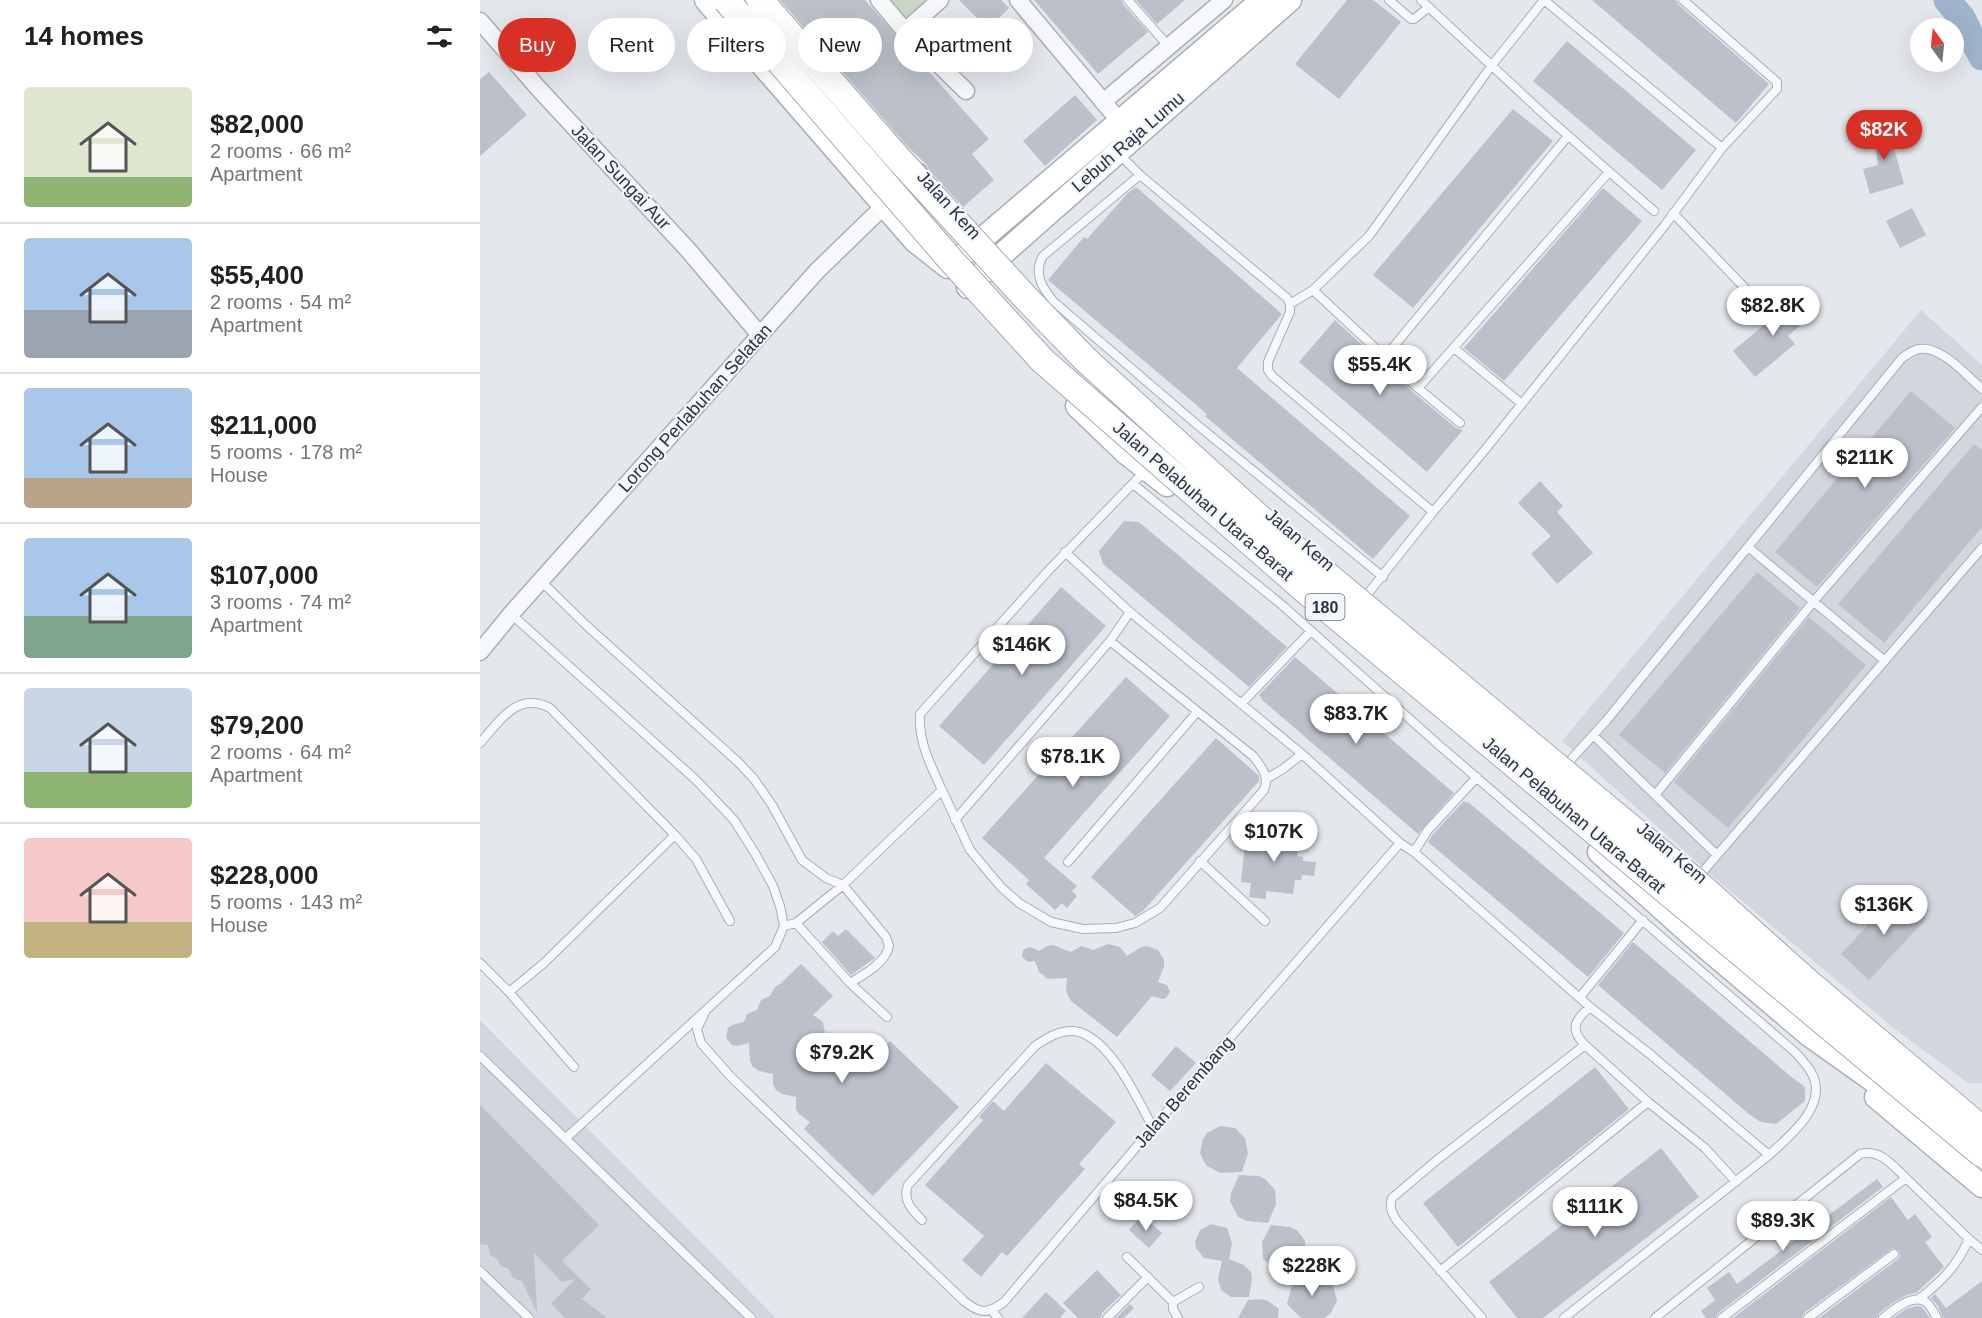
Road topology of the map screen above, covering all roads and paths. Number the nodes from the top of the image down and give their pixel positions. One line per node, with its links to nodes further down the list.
1 (706, 0): 31 (street)
2 (726, 0): 106 (main road, Jalan Pelabuhan Utara-Barat / 180, bridge)
3 (760, 0): 104 (main road, Jalan Pelabuhan Utara-Barat / 180, bridge)
4 (768, 0): 28 (street, Jalan Kem)
5 (879, 0): 17 (street)
6 (940, 0): 18 (street)
7 (1018, 0): 24 (street)
8 (1128, 0): 20 (lane)
9 (1224, 0): 20 (street)
10 (1262, 0): 25 (street, Lebuh Raja Lumu)
11 (1290, 0): 25 (street, Lebuh Raja Lumu)
12 (1389, 0): 16 (lane)
13 (1421, 0): 16 (lane)
14 (1544, 0): 21 (lane); 27 (lane)
15 (1683, 0): 27 (lane)
16 (1429, 7): 21 (lane)
17 (894, 18)
18 (920, 18)
19 (480, 21): 41 (street, Jalan Sungai Aur)
20 (1168, 47): 24 (street)
21 (1492, 65): 26 (lane); 38 (lane)
22 (947, 72): 23 (street)
23 (966, 91)
24 (1103, 102): 25 (street)
25 (1118, 136): 30 (lane); 34 (street, Lebuh Raja Lumu); 35 (street, Lebuh Raja Lumu)
26 (1568, 136): 29 (lane); 43 (lane)
27 (1722, 148): 33 (lane)
28 (919, 172): 31 (street, Lorong Perlabuhan Selatan); 34 (street, Jalan Kem)
29 (1610, 172): 32 (lane); 42 (lane)
30 (1140, 176): 39 (lane); 54 (lane)
31 (884, 206): 36 (street); 41 (street, Lorong Perlabuhan Selatan)
32 (1654, 211)
33 (1674, 213): 40 (lane); 46 (lane)
34 (980, 239): 35 (street, Jalan Kem); 36 (street, Lebuh Raja Lumu)
35 (998, 258): 37 (street, Lebuh Raja Lumu); 56 (street, Jalan Kem)
36 (948, 267): 37 (street)
37 (968, 287): 49 (street)
38 (1313, 290): 39 (lane); 43 (lane)
39 (1290, 304): 50 (lane)
40 (1764, 308)
41 (760, 335): 55 (street, Lorong Perlabuhan Selatan)
42 (1454, 348): 44 (lane); 46 (lane)
43 (1385, 357): 44 (lane)
44 (1418, 388): 48 (lane)
45 (1982, 389): 51 (lane)
46 (1522, 404): 50 (lane)
47 (1982, 407): 57 (lane)
48 (1460, 423)
49 (1140, 476): 53 (lane); 60 (lane); 95 (street)
50 (1433, 512): 54 (lane)
51 (1748, 546): 57 (lane); 66 (lane)
52 (1982, 548): 63 (lane)
53 (1065, 552): 58 (lane); 72 (lane)
54 (1383, 577): 56 (lane)
55 (541, 581): 59 (street, Lorong Perlabuhan Selatan); 82 (lane)
56 (1366, 596): 69 (street, Jalan Kem)
57 (1814, 601): 63 (lane); 73 (lane)
58 (1130, 612): 61 (lane); 64 (lane)
59 (511, 614): 62 (street, Lorong Perlabuhan Selatan); 87 (lane)
60 (1311, 631): 64 (lane); 70 (lane)
61 (1110, 640): 65 (lane); 74 (lane)
62 (480, 652)
63 (1885, 662): 78 (lane)
64 (1241, 704): 68 (lane)
65 (1197, 712): 71 (lane); 80 (lane)
66 (1593, 735): 69 (lane); 73 (lane)
67 (480, 743): 75 (lane)
68 (1302, 754): 71 (lane); 76 (lane)
69 (1566, 765): 81 (street, Jalan Kem)
70 (1477, 777): 77 (lane); 83 (lane)
71 (1266, 778): 79 (lane)
72 (942, 790): 74 (lane); 82 (lane)
73 (1655, 795): 78 (lane)
74 (955, 820): 79 (lane)
75 (675, 835): 84 (lane); 90 (lane)
76 (1400, 843): 77 (lane); 103 (lane, Jalan Berembang)
77 (1414, 852): 91 (lane)
78 (1717, 855): 81 (lane)
79 (1200, 861): 85 (lane)
80 (1068, 862)
81 (1699, 876): 99 (street, Jalan Kem)
82 (843, 885): 86 (lane); 89 (lane)
83 (1643, 920): 91 (lane); 107 (lane)
84 (730, 921)
85 (1265, 921)
86 (796, 923): 87 (lane); 89 (lane)
87 (784, 926): 93 (lane)
88 (480, 963): 90 (lane)
89 (850, 983): 94 (lane)
90 (509, 992): 98 (lane)
91 (1580, 997): 92 (lane)
92 (1590, 1006): 96 (lane); 107 (lane)
93 (706, 1010): 105 (lane); 123 (lane, Jalan Berembang)
94 (887, 1017)
95 (1809, 1035): 108 (street); 111 (street)
96 (1585, 1045): 100 (lane); 117 (lane)
97 (480, 1056): 105 (lane)
98 (574, 1067)
99 (1934, 1078): 101 (street, Jalan Kem); 102 (street, Jalan Kem)
100 (1648, 1102): 110 (lane); 117 (lane)
101 (1982, 1114)
102 (1982, 1122)
103 (1153, 1128): 112 (lane); 123 (lane, Jalan Berembang)
104 (1982, 1129)
105 (566, 1138): 126 (lane)
106 (1982, 1154)
107 (1769, 1155): 110 (lane)
108 (1982, 1166)
109 (1906, 1178): 113 (lane); 124 (lane); 131 (lane)
110 (1736, 1182): 130 (lane)
111 (1982, 1186)
112 (922, 1220)
113 (1969, 1239): 114 (lane); 121 (lane)
114 (1982, 1250)
115 (1894, 1254): 132 (lane)
116 (1127, 1257): 119 (lane)
117 (1440, 1271): 129 (lane)
118 (480, 1272): 125 (lane)
119 (1148, 1277): 122 (lane); 127 (lane)
120 (1198, 1287): 122 (lane)
121 (1919, 1299): 133 (lane); 134 (lane)
122 (1173, 1302): 128 (lane)
123 (995, 1314)
124 (1657, 1317)
125 (529, 1318)
126 (751, 1318)
127 (1107, 1318)
128 (1178, 1318)
129 (1482, 1318)
130 (1564, 1318)
131 (1722, 1318)
132 (1808, 1318)
133 (1883, 1318)
134 (1937, 1318)

